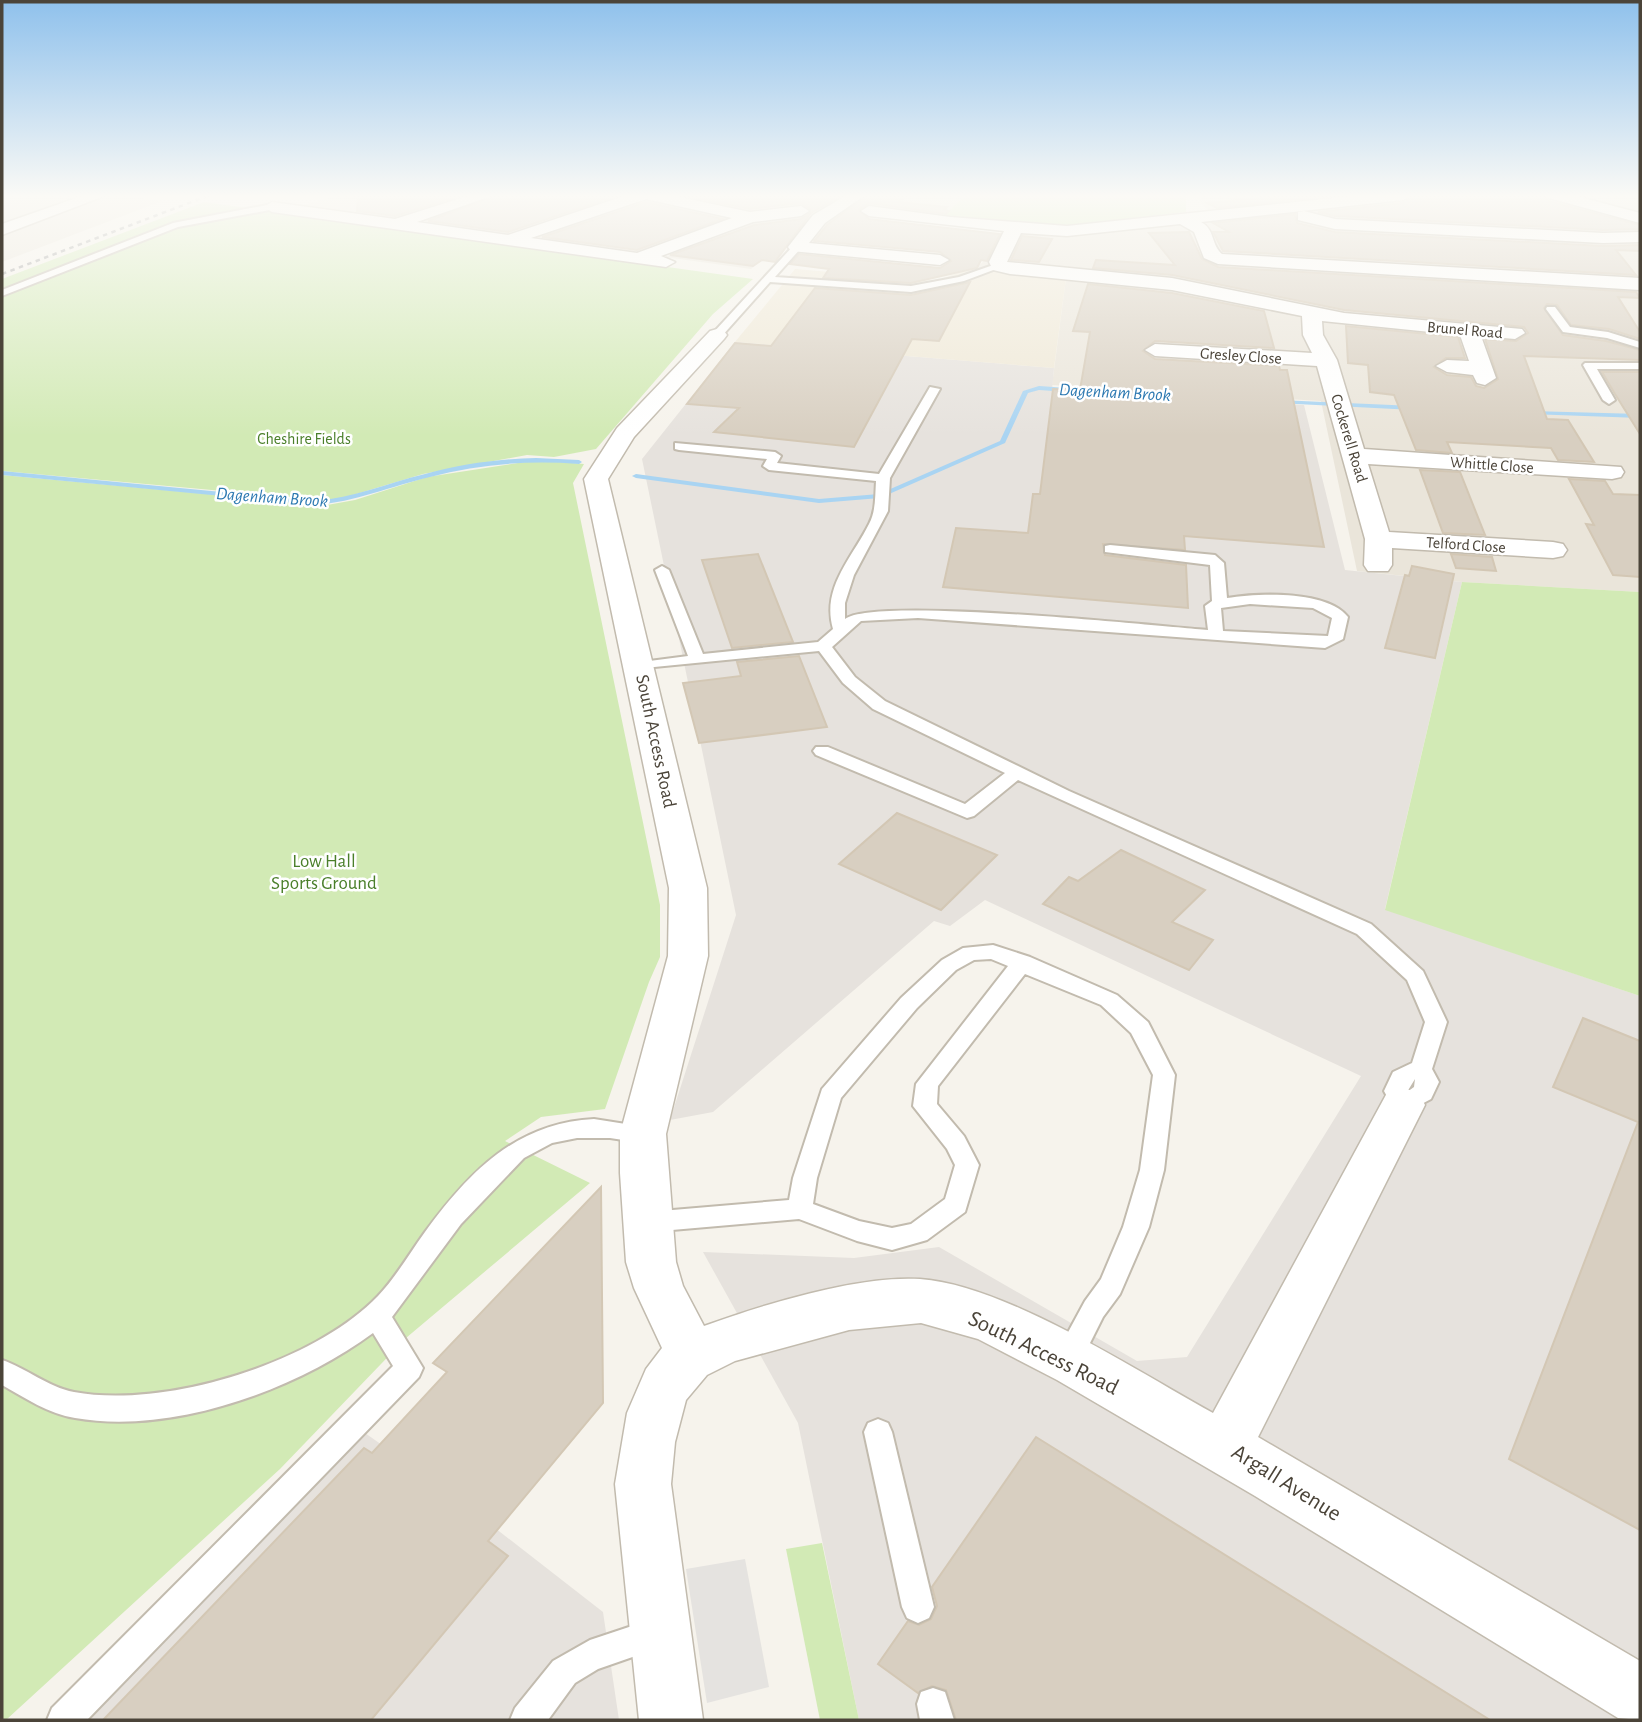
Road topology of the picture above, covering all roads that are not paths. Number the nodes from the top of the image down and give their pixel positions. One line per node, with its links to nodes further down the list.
1 (47, 275): 8 (lane)
2 (771, 275): 6 (lane, South Access Road)
3 (972, 275): 6 (lane)
4 (1089, 275): 10 (street, Brunel Road)
5 (1494, 275): 7 (street)
6 (768, 279): 13 (lane, South Access Road)
7 (1640, 284)
8 (2, 293)
9 (1550, 309): 14 (lane)
10 (1312, 314): 11 (street, Brunel Road); 16 (street, Cockerell Road)
11 (1468, 329): 12 (street, Brunel Road); 17 (street)
12 (1515, 333)
13 (716, 335): 34 (street, South Access Road)
14 (1640, 345)
15 (1150, 352): 16 (street, Gresley Close)
16 (1326, 360): 22 (street, Cockerell Road)
17 (1447, 366)
18 (1640, 366): 20 (lane)
19 (934, 389): 24 (lane)
20 (1609, 400)
21 (680, 446): 24 (lane)
22 (1356, 456): 23 (street, Whittle Close); 27 (street, Cockerell Road)
23 (1604, 459)
24 (883, 478): 30 (lane)
25 (1110, 549): 29 (lane)
26 (1552, 549): 27 (street, Telford Close)
27 (1378, 552)
28 (662, 570): 33 (lane)
29 (1220, 602): 31 (lane); 31 (lane)
30 (841, 630): 31 (lane); 32 (lane)
31 (1216, 635)
32 (824, 646): 33 (lane); 36 (lane)
33 (697, 659): 34 (lane)
34 (640, 666): 39 (street, South Access Road)
35 (822, 751): 36 (lane)
36 (1016, 773): 38 (lane)
37 (1023, 962): 40 (lane); 40 (lane); 44 (lane)
38 (1412, 1087): 47 (street, Argall Avenue)
39 (643, 1134): 41 (street, South Access Road); 42 (lane)
40 (800, 1209): 41 (lane)
41 (647, 1223): 43 (street, South Access Road)
42 (377, 1315): 45 (lane); 51 (lane)
43 (692, 1356): 44 (street, South Access Road); 49 (street, South Access Road)
44 (1067, 1360): 47 (street, South Access Road)
45 (2, 1372)
46 (878, 1432): 48 (lane)
47 (1224, 1447): 50 (street, Argall Avenue)
48 (918, 1607)
49 (661, 1633): 52 (lane); 53 (street, South Access Road)
50 (1640, 1696)
51 (64, 1720)
52 (527, 1720)
53 (671, 1720)

